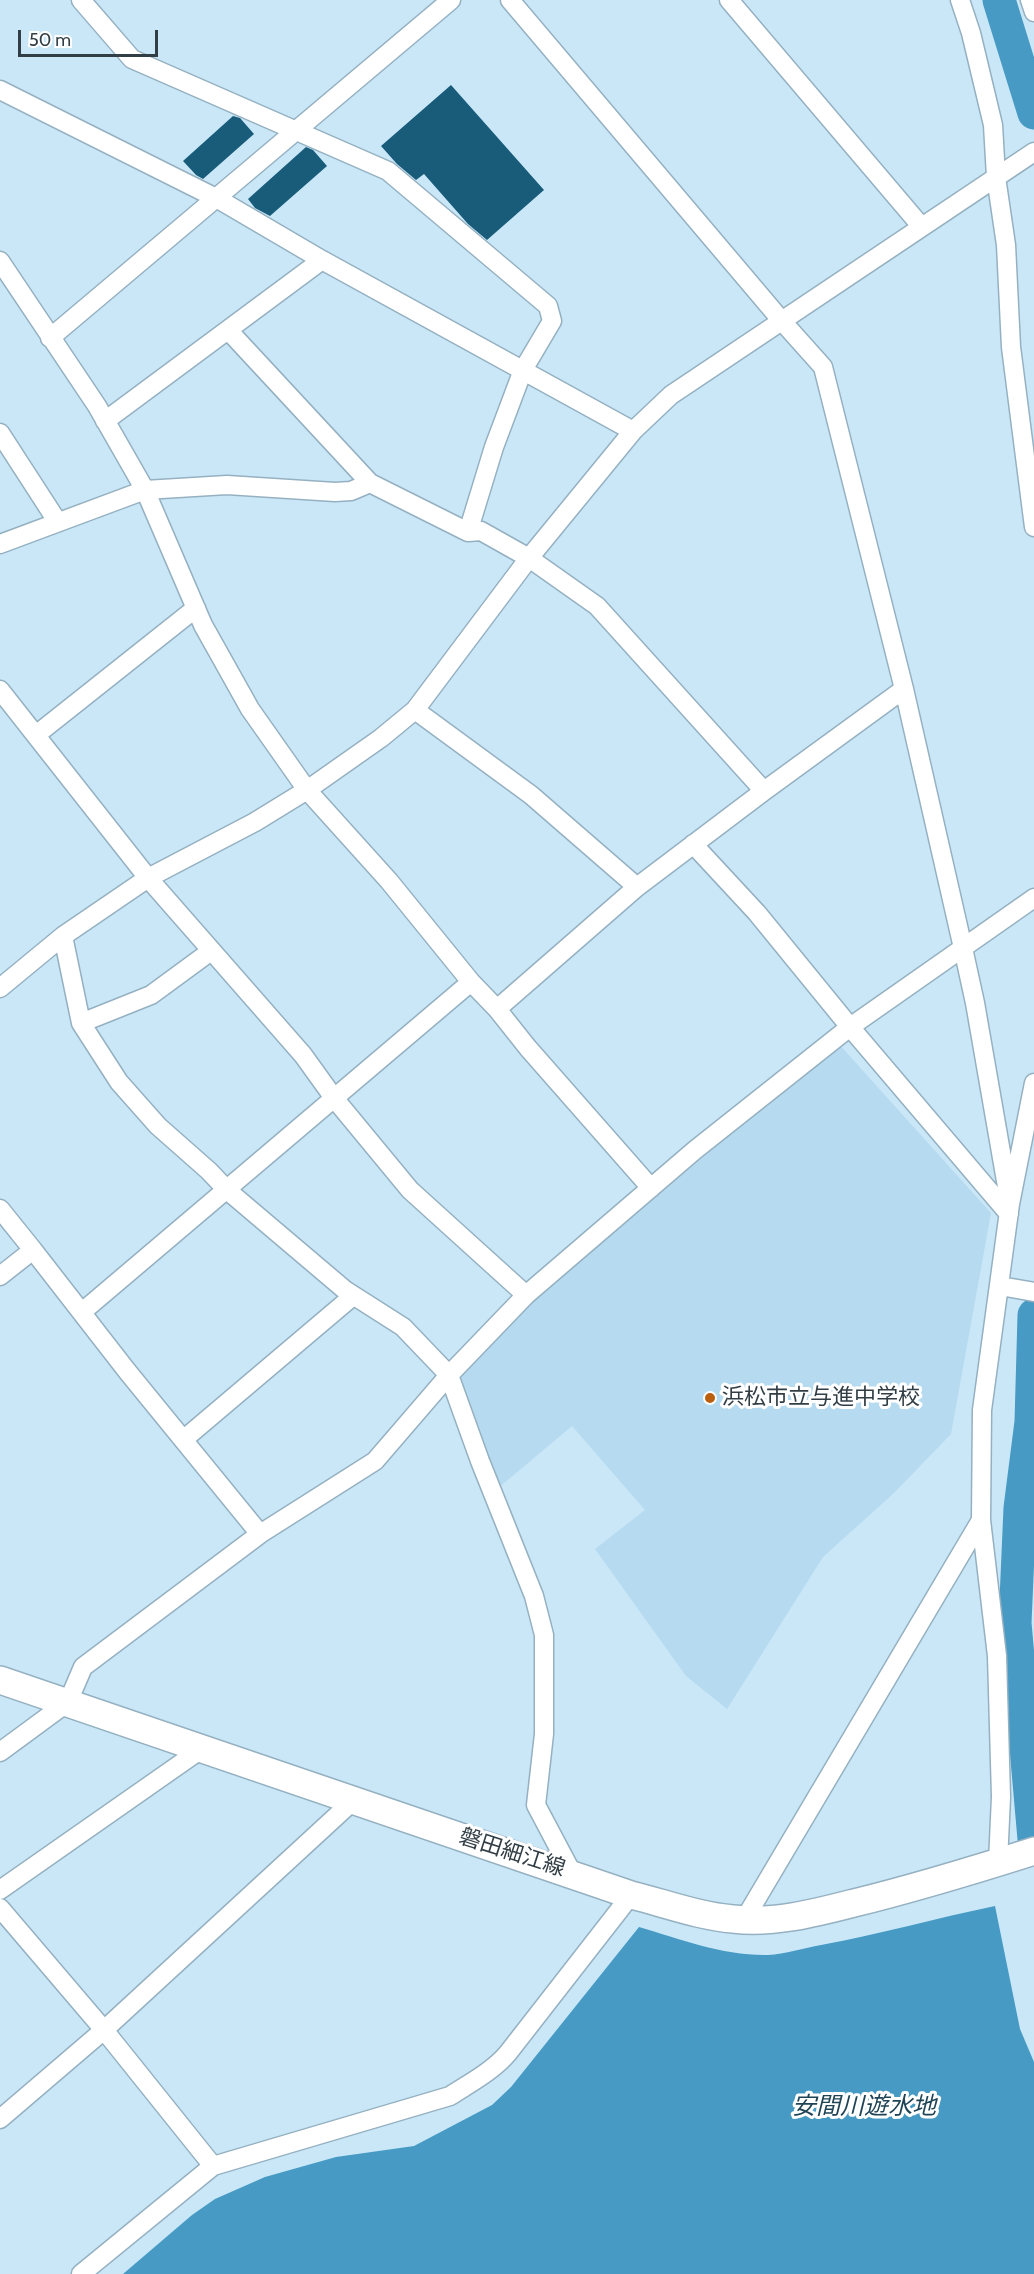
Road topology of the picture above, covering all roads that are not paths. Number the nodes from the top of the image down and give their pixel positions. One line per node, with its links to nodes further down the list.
1 (81, 0): 9 (street)
2 (451, 0): 9 (street)
3 (510, 0): 16 (street)
4 (729, 0): 13 (street)
5 (960, 0): 11 (street)
6 (1030, 0): 7 (street)
7 (1034, 12)
8 (0, 90): 12 (street)
9 (295, 130): 12 (street); 19 (street)
10 (1034, 152): 11 (street)
11 (997, 177): 13 (street); 26 (street)
12 (218, 199): 14 (street); 18 (street)
13 (921, 226): 16 (street)
14 (322, 260): 17 (street); 19 (street)
15 (0, 261): 18 (street)
16 (781, 320): 21 (street); 31 (street)
17 (228, 330): 20 (street); 23 (street)
18 (50, 338): 20 (street)
19 (523, 370): 21 (street); 27 (street)
20 (105, 421): 24 (street)
21 (633, 431): 29 (street)
22 (0, 433): 25 (street)
23 (370, 483): 24 (street); 27 (street)
24 (145, 490): 25 (street); 30 (street)
25 (57, 521): 28 (street)
26 (1034, 527)
27 (468, 532): 29 (street)
28 (0, 544)
29 (529, 558): 33 (street); 36 (street)
30 (196, 608): 34 (street); 35 (street)
31 (904, 688): 36 (street); 42 (street)
32 (0, 690): 34 (street)
33 (415, 710): 35 (street); 39 (street)
34 (36, 735): 38 (street)
35 (307, 790): 38 (street); 44 (street)
36 (764, 791): 37 (street)
37 (693, 844): 39 (street); 48 (street)
38 (148, 878): 41 (street); 43 (street)
39 (637, 887): 46 (street)
40 (1034, 898): 42 (street)
41 (63, 936): 45 (street); 47 (street)
42 (963, 948): 48 (street); 54 (street)
43 (211, 951): 47 (street); 50 (street)
44 (471, 982): 46 (street); 50 (street)
45 (0, 988)
46 (497, 1009): 51 (street)
47 (81, 1023): 52 (street)
48 (850, 1028): 51 (street); 54 (street)
49 (1034, 1083): 54 (street)
50 (334, 1098): 52 (street); 60 (street)
51 (651, 1188): 60 (street)
52 (227, 1190): 59 (street); 61 (street)
53 (0, 1209): 55 (street)
54 (1009, 1209): 57 (street)
55 (33, 1250): 56 (street); 61 (street)
56 (0, 1276)
57 (1006, 1287): 58 (street); 64 (street)
58 (1034, 1292)
59 (353, 1296): 62 (street); 63 (street)
60 (526, 1296): 62 (street)
61 (82, 1312): 63 (street)
62 (449, 1375): 65 (street); 73 (street)
63 (183, 1440): 65 (street)
64 (981, 1520): 72 (street); 77 (street)
65 (260, 1534): 67 (street)
66 (0, 1680): 67 (main road, 磐田細江線)
67 (68, 1702): 68 (main road, 磐田細江線); 69 (street)
68 (203, 1748): 70 (main road, 磐田細江線); 74 (street)
69 (0, 1752)
70 (354, 1800): 73 (main road, 磐田細江線); 78 (street)
71 (1034, 1851): 72 (main road, 磐田細江線)
72 (998, 1862): 77 (main road, 磐田細江線)
73 (572, 1873): 75 (main road, 磐田細江線)
74 (0, 1890)
75 (631, 1895): 77 (main road, 磐田細江線); 80 (street)
76 (0, 1908): 78 (street)
77 (744, 1920)
78 (104, 2030): 79 (street); 80 (street)
79 (0, 2119)
80 (213, 2166): 81 (street)
81 (81, 2274)

